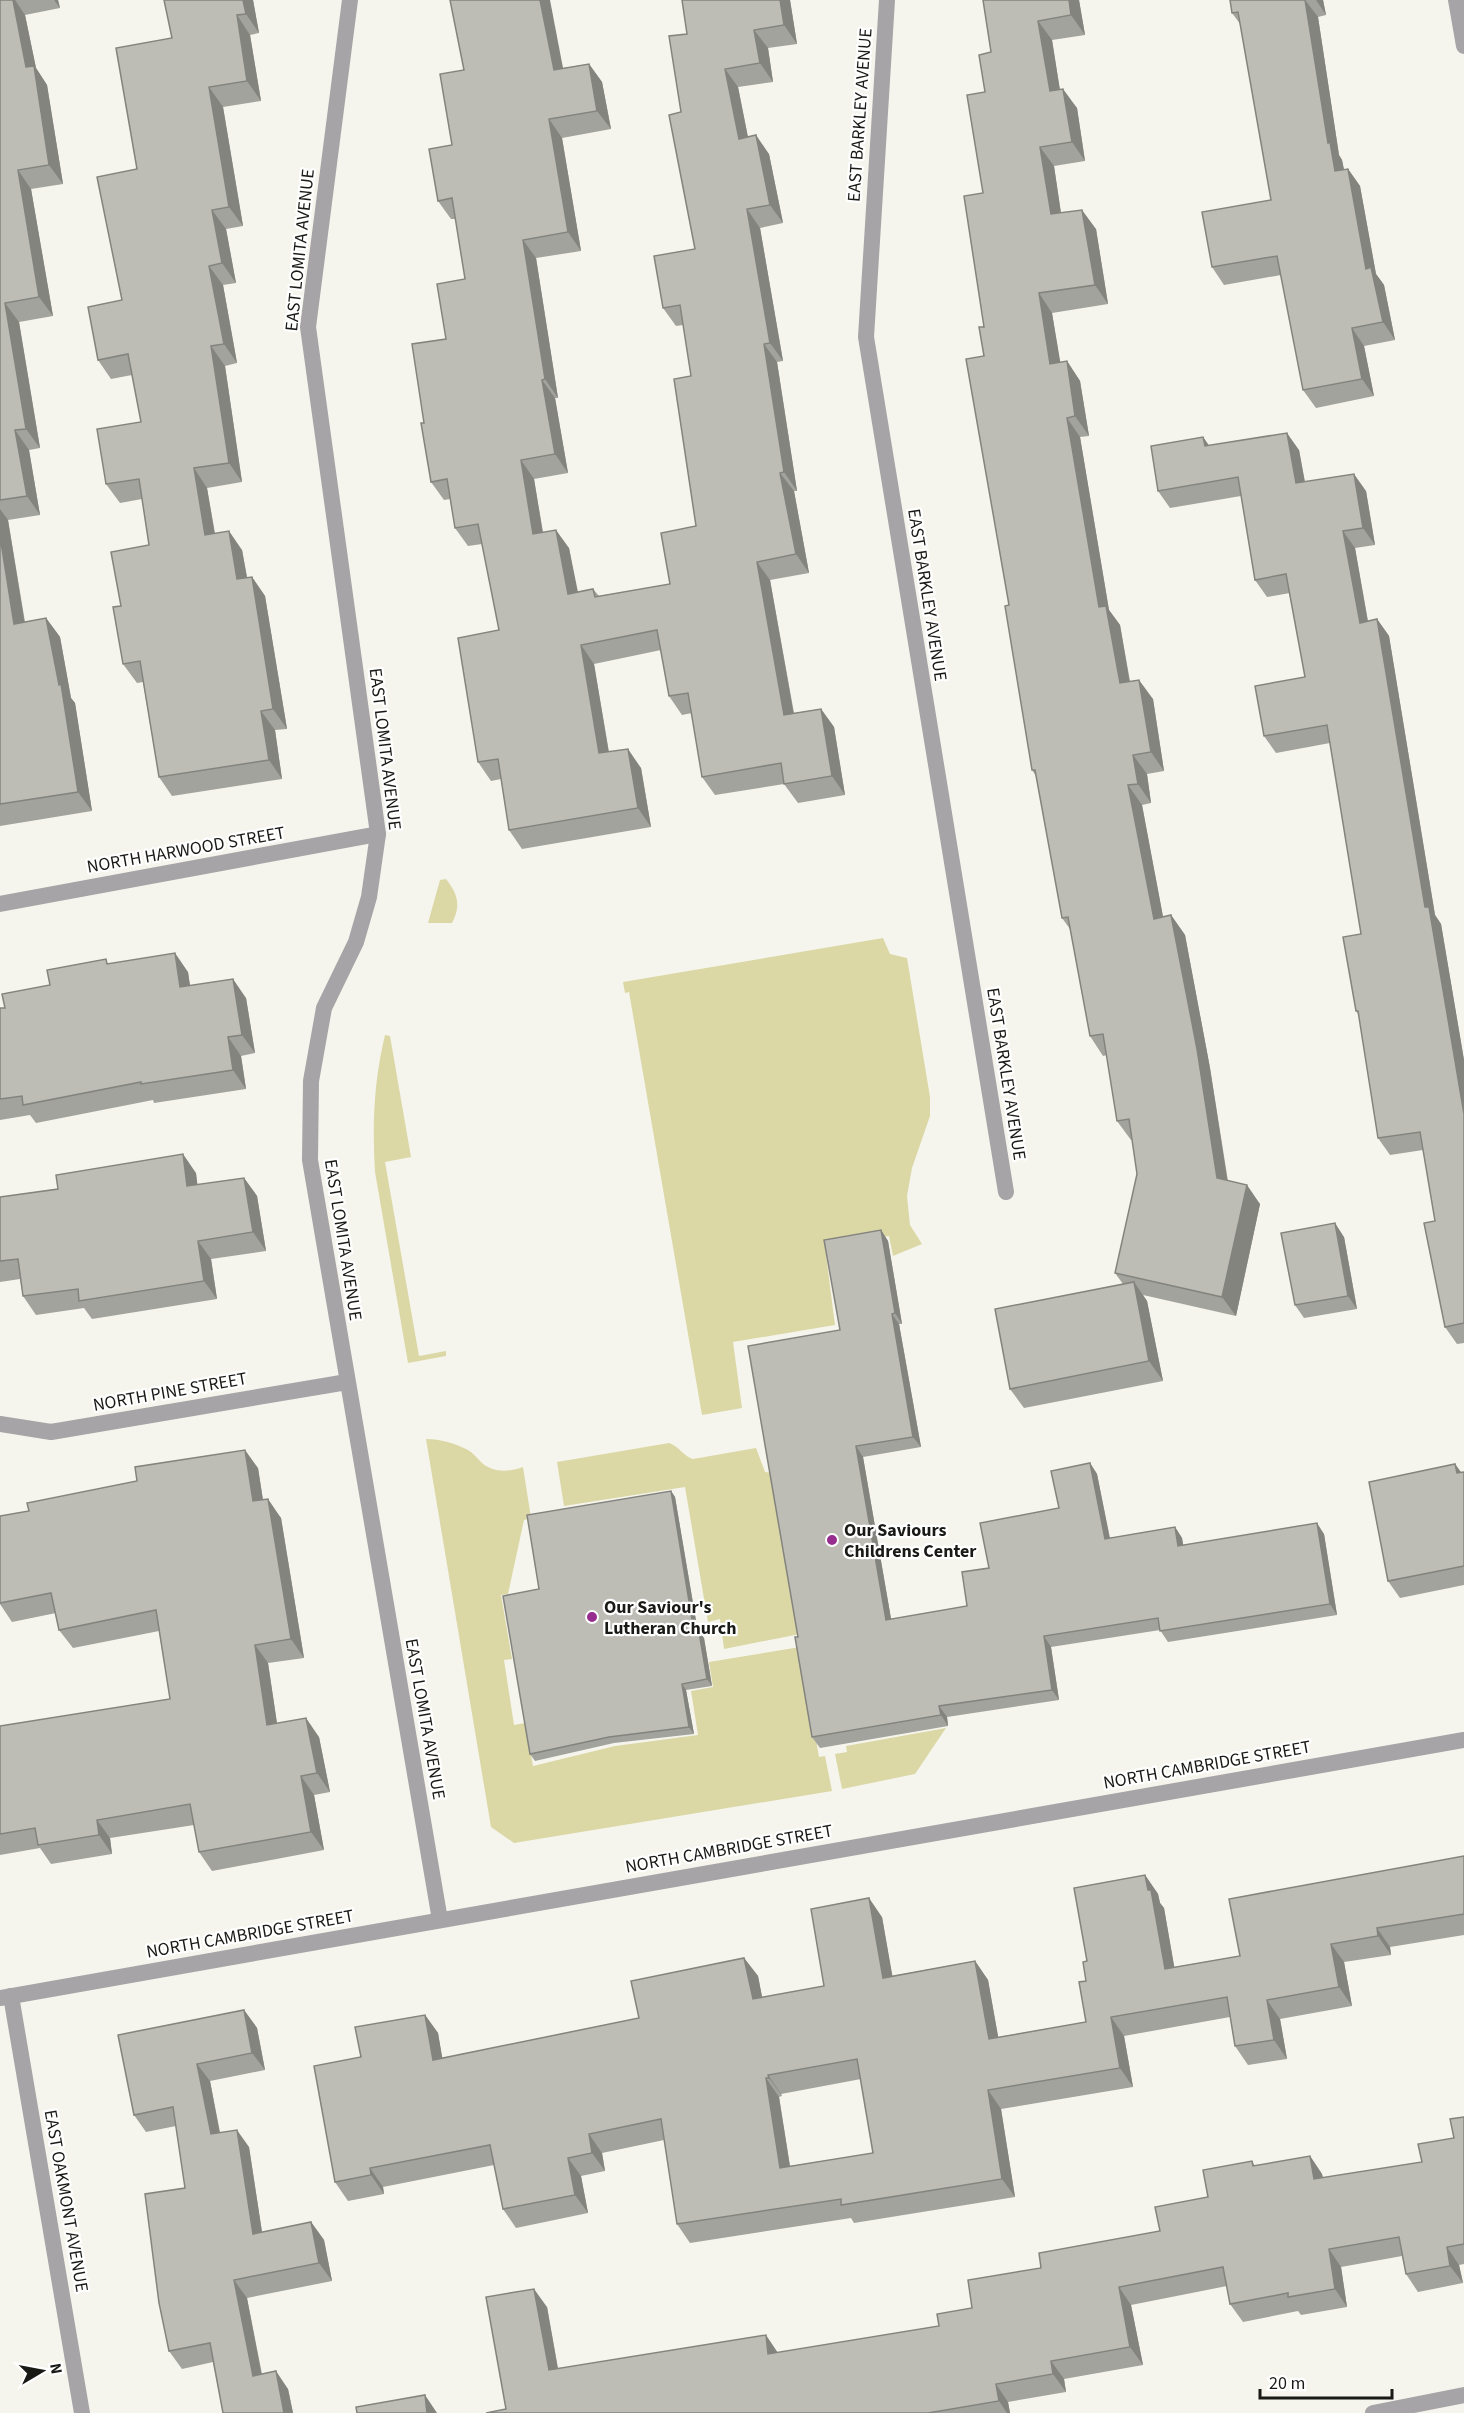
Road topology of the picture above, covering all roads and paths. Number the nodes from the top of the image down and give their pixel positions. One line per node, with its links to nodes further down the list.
1 (350, 0): 5 (street, EAST LOMITA AVENUE)
2 (887, 0): 7 (street, EAST BARKLEY AVENUE)
3 (1456, 0): 4 (street)
4 (1463, 39)
5 (378, 834): 6 (street, NORTH HARWOOD STREET); 8 (street, EAST LOMITA AVENUE)
6 (0, 904)
7 (1005, 1192)
8 (347, 1382): 9 (street, NORTH PINE STREET); 11 (street, EAST LOMITA AVENUE)
9 (0, 1424)
10 (1464, 1740): 11 (street, NORTH CAMBRIDGE STREET)
11 (440, 1920): 12 (street, NORTH CAMBRIDGE STREET)
12 (5, 1997): 14 (street, EAST OAKMONT AVENUE)
13 (1464, 2395): 15 (street)
14 (82, 2413)
15 (1373, 2413)

